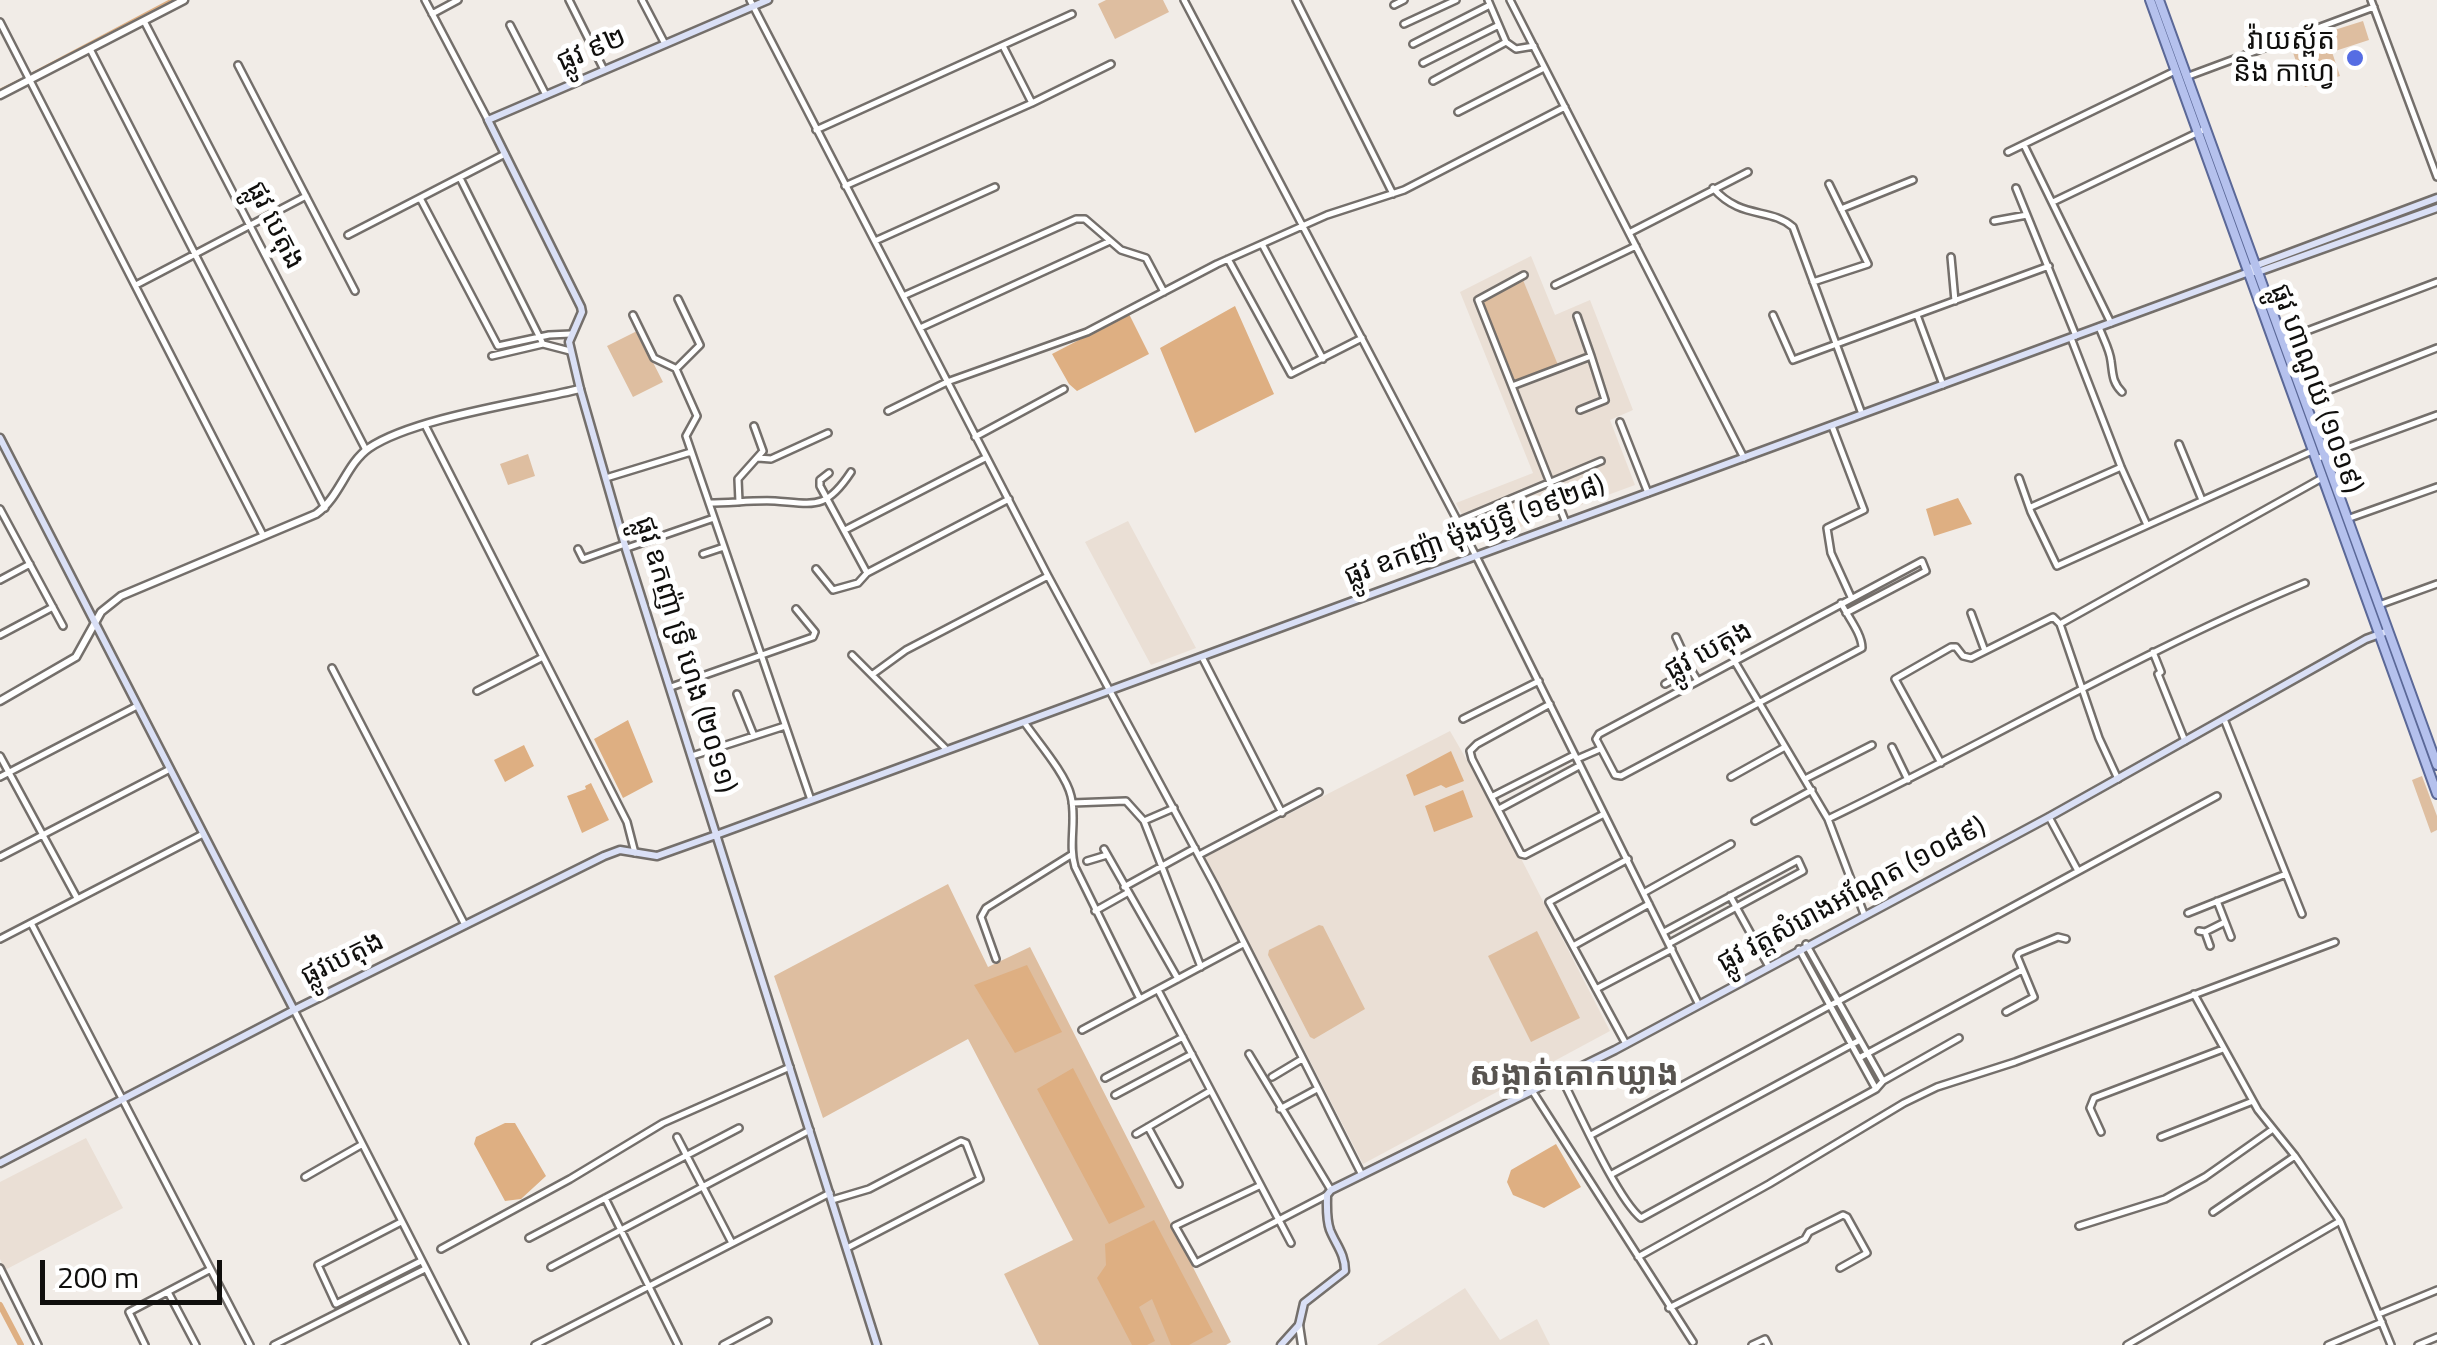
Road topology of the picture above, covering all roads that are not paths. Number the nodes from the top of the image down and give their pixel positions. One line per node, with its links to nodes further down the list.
1 (184, 0): 20 (street)
2 (424, 0): 18 (street, ផ្លូវ ឧកញ៉ា ទ្រី ហេង (២០១១))
3 (458, 0): 18 (street)
4 (569, 0): 35 (street)
5 (642, 0): 26 (street)
6 (768, 0): 15 (main road, ផ្លូវ ៩២)
7 (1184, 0): 70 (street)
8 (1296, 0): 60 (street)
9 (1404, 0): 17 (street)
10 (1456, 0): 22 (street)
11 (1510, 0): 29 (street)
12 (2150, 0): 36 (main road, ផ្លូវ ហាណូយ (១០១៩))
13 (2159, 0): 37 (main road, ផ្លូវ ហាណូយ (១០១៩))
14 (1489, 2): 24 (street); 27 (street)
15 (752, 3): 26 (main road, ផ្លូវ ៩២); 46 (street)
16 (2373, 4): 37 (street); 52 (street)
17 (1394, 5)
18 (432, 14): 45 (street, ផ្លូវ ឧកញ៉ា ទ្រី ហេង (២០១១))
19 (1072, 14): 28 (street)
20 (144, 21): 30 (street); 69 (street, ផ្លូវ បេតុង)
21 (0, 22): 38 (street)
22 (1404, 24)
23 (510, 25): 41 (street)
24 (1498, 26): 25 (street); 31 (street)
25 (1506, 42): 29 (street); 39 (street)
26 (665, 44): 35 (main road, ផ្លូវ ៩២)
27 (1413, 44)
28 (1003, 46): 42 (street); 46 (street)
29 (1534, 46): 34 (street)
30 (90, 49): 38 (street); 77 (street)
31 (1422, 63)
32 (1111, 64): 42 (street)
33 (238, 65): 61 (street)
34 (1545, 68): 43 (street); 44 (street)
35 (604, 70): 41 (main road, ផ្លូវ ៩២)
36 (2174, 70): 47 (main road, ផ្លូវ ហាណូយ (១០១៩)); 48 (street)
37 (2186, 77): 47 (main road, ផ្លូវ ហាណូយ (១០១៩))
38 (30, 80): 40 (street); 86 (street)
39 (1433, 81)
40 (0, 95)
41 (546, 96): 45 (main road, ផ្លូវ ៩២)
42 (1032, 103): 56 (street)
43 (1565, 107): 60 (street); 71 (street)
44 (1458, 112)
45 (488, 120): 50 (main road, ផ្លូវ ឧកញ៉ា ទ្រី ហេង (២០១១))
46 (816, 130): 56 (street)
47 (2201, 130): 64 (street); 81 (main road, ផ្លូវ ហាណូយ (១០១៩))
48 (2024, 144): 49 (street); 64 (street)
49 (2008, 152)
50 (505, 154): 53 (street); 99 (main road, ផ្លូវ ឧកញ៉ា ទ្រី ហេង (២០១១))
51 (1748, 172): 58 (street)
52 (2437, 177)
53 (460, 178): 62 (street); 102 (street)
54 (1912, 180): 65 (street)
55 (1830, 184): 65 (street)
56 (845, 186): 73 (street)
57 (995, 186): 73 (street)
58 (1713, 188): 71 (street); 83 (street)
59 (2016, 188): 67 (street)
60 (1394, 194): 70 (street)
61 (306, 196): 69 (street); 87 (street)
62 (420, 198): 72 (street); 102 (street)
63 (2437, 198): 81 (main road, ផ្លូវ ឧកញ៉ា ម៉ុងឫទ្ធី (១៩២៨))
64 (2053, 202): 96 (street)
65 (1841, 208): 83 (street)
66 (2437, 208): 81 (main road, ផ្លូវ ឧកញ៉ា ម៉ុងឫទ្ធី (១៩២៨))
67 (2027, 215): 68 (street); 80 (street)
68 (1994, 221)
69 (251, 225): 77 (street); 130 (street, ផ្លូវ បេតុង)
70 (1304, 226): 75 (street); 101 (street)
71 (1630, 233): 76 (street)
72 (348, 236)
73 (875, 241): 89 (street)
74 (1108, 242): 88 (street); 89 (street); 98 (street)
75 (1262, 244): 79 (street); 109 (street)
76 (1636, 246): 85 (street); 135 (street)
77 (195, 254): 86 (street); 152 (street)
78 (1951, 257): 91 (street)
79 (1228, 259): 88 (street); 109 (street)
80 (2049, 266): 91 (street); 100 (street)
81 (2254, 269): 96 (main road, ផ្លូវ ឧកញ៉ា ម៉ុងឫទ្ធី (១៩២៨)); 103 (main road, ផ្លូវ ហាណូយ (១០១៩)); 132 (main road, ផ្លូវ ហាណូយ (១០១៩))
82 (1524, 276): 113 (street)
83 (1813, 282): 104 (street)
84 (2437, 282): 103 (street)
85 (1555, 285)
86 (135, 286): 161 (street)
87 (355, 290)
88 (1164, 293): 111 (street)
89 (904, 296): 98 (street)
90 (678, 299): 110 (street)
91 (1955, 301): 94 (street)
92 (633, 314): 110 (street)
93 (1773, 314): 104 (street)
94 (1917, 314): 104 (street); 112 (street)
95 (1577, 316): 108 (street)
96 (2112, 322): 97 (main road, ផ្លូវ ឧកញ៉ា ម៉ុងឫទ្ធី (១៩២៨))
97 (2099, 327): 100 (main road, ផ្លូវ ឧកញ៉ា ម៉ុងឫទ្ធី (១៩២៨)); 116 (street)
98 (920, 328): 111 (street)
99 (572, 334): 102 (street); 106 (main road, ផ្លូវ ឧកញ៉ា ទ្រី ហេង (២០១១))
100 (2073, 337): 112 (main road, ផ្លូវ ឧកញ៉ា ម៉ុងឫទ្ធី (១៩២៨)); 137 (street)
101 (1362, 338): 109 (street); 156 (street)
102 (543, 340): 106 (street); 107 (street)
103 (2283, 340): 117 (main road, ផ្លូវ ហាណូយ (១០១៩))
104 (1835, 345): 120 (street)
105 (2437, 348): 117 (street)
106 (570, 352): 114 (main road, ផ្លូវ ឧកញ៉ា ទ្រី ហេង (២០១១))
107 (492, 356)
108 (1592, 356): 113 (street); 118 (street)
109 (1322, 360)
110 (676, 369): 131 (street)
111 (947, 382): 119 (street); 127 (street)
112 (1943, 385): 120 (main road, ផ្លូវ ឧកញ៉ា ម៉ុងឫទ្ធី (១៩២៨))
113 (1512, 386): 143 (street)
114 (580, 389): 123 (street); 140 (main road, ផ្លូវ ឧកញ៉ា ទ្រី ហេង (២០១១))
115 (1064, 389): 127 (street)
116 (2122, 392)
117 (2304, 400): 132 (main road, ផ្លូវ ហាណូយ (១០១៩))
118 (1580, 410)
119 (888, 411)
120 (1862, 414): 124 (main road, ផ្លូវ ឧកញ៉ា ម៉ុងឫទ្ធី (១៩២៨))
121 (2437, 415): 132 (street)
122 (1620, 422): 145 (street)
123 (425, 425): 130 (street); 191 (street)
124 (1832, 425): 135 (main road, ផ្លូវ ឧកញ៉ា ម៉ុងឫទ្ធី (១៩២៨)); 174 (street)
125 (754, 426): 133 (street)
126 (828, 433): 133 (street)
127 (974, 436): 134 (street)
128 (0, 438): 181 (main road)
129 (2180, 444): 148 (street)
130 (366, 450): 152 (street)
131 (691, 452): 140 (street); 150 (street)
132 (2317, 456): 142 (main road, ផ្លូវ ហាណូយ (១០១៩)); 148 (street); 155 (main road, ផ្លូវ ហាណូយ (១០១៩))
133 (758, 458): 149 (street)
134 (986, 458): 147 (street); 160 (street)
135 (1744, 458): 145 (main road, ផ្លូវ ឧកញ៉ា ម៉ុងឫទ្ធី (១៩២៨))
136 (1601, 461): 143 (street)
137 (2120, 467): 151 (street); 159 (street)
138 (852, 472): 146 (street)
139 (829, 473): 146 (street)
140 (606, 478): 162 (main road, ផ្លូវ ឧកញ៉ា ទ្រី ហេង (២០១១))
141 (2019, 478): 151 (street)
142 (2322, 478): 182 (street); 184 (main road, ផ្លូវ ហាណូយ (១០១៩))
143 (1550, 483): 156 (street); 157 (street)
144 (2437, 487): 155 (street)
145 (1648, 492): 157 (main road, ផ្លូវ ឧកញ៉ា ម៉ុងឫទ្ធី (១៩២៨))
146 (827, 499): 149 (street); 160 (street)
147 (1009, 500): 169 (street); 170 (street)
148 (2202, 500): 159 (street)
149 (739, 502): 150 (street)
150 (709, 503): 154 (street)
151 (2031, 507): 159 (street)
152 (325, 508): 161 (street)
153 (0, 509): 158 (street)
154 (714, 518): 162 (street); 163 (street)
155 (2347, 519): 176 (main road, ផ្លូវ ហាណូយ (១០១៩))
156 (1458, 521): 166 (street)
157 (1566, 523): 166 (main road, ផ្លូវ ឧកញ៉ា ម៉ុងឫទ្ធី (១៩២៨))
158 (3, 524): 167 (street)
159 (2147, 526)
160 (845, 530): 169 (street)
161 (263, 536): 181 (street)
162 (626, 546): 164 (street); 200 (main road, ផ្លូវ ឧកញ៉ា ទ្រី ហេង (២០១១))
163 (724, 548): 165 (street); 192 (street)
164 (578, 549)
165 (703, 554)
166 (1476, 556): 190 (main road, ផ្លូវ ឧកញ៉ា ម៉ុងឫទ្ធី (១៩២៨)); 197 (street)
167 (30, 564): 171 (street); 177 (street)
168 (816, 568): 169 (street)
169 (868, 573)
170 (1048, 576): 196 (street); 202 (street)
171 (0, 580)
172 (2305, 583): 188 (street)
173 (2437, 584): 176 (street)
174 (1852, 597): 175 (street, ផ្លូវ បេតុង); 179 (street, ផ្លូវ បេតុង)
175 (1840, 603): 179 (street); 193 (street, ផ្លូវ បេតុង)
176 (2378, 605): 184 (main road, ផ្លូវ ហាណូយ (១០១៩))
177 (53, 607): 183 (street); 185 (street)
178 (796, 609): 192 (street)
179 (1846, 613): 207 (street)
180 (1970, 614): 187 (street)
181 (96, 624): 205 (street); 208 (main road)
182 (2060, 624): 187 (street); 201 (street)
183 (63, 626)
184 (2384, 632): 210 (main road, ផ្លូវ វត្តសំរោងអណ្ដែត (១០៨៩)); 224 (main road, ផ្លូវ ហាណូយ (១០១៩)); 234 (main road, ផ្លូវ ហាណូយ (១០១៩))
185 (0, 634)
186 (1676, 637): 195 (street)
187 (1985, 650): 223 (street)
188 (2153, 651): 201 (street); 214 (street)
189 (852, 655): 196 (street)
190 (1202, 656): 202 (main road, ផ្លូវ ឧកញ៉ា ម៉ុងឫទ្ធី (១៩២៨)); 241 (street)
191 (543, 657): 203 (street); 252 (street)
192 (762, 658): 200 (street); 212 (street)
193 (1735, 662): 198 (street, ផ្លូវ បេតុង); 207 (street)
194 (332, 668): 273 (street)
195 (1691, 670): 198 (street); 199 (street)
196 (874, 674): 219 (street)
197 (1539, 681): 206 (street); 209 (street)
198 (1698, 681): 218 (street, ផ្លូវ បេតុង)
199 (1665, 684)
200 (670, 687): 221 (main road, ផ្លូវ ឧកញ៉ា ទ្រី ហេង (២០១១))
201 (2083, 687): 223 (street); 230 (street)
202 (1111, 690): 211 (main road, ផ្លូវ ឧកញ៉ា ម៉ុងឫទ្ធី (១៩២៨)); 239 (street)
203 (476, 691)
204 (737, 694): 213 (street)
205 (0, 701)
206 (1551, 704): 222 (street); 235 (street)
207 (1758, 704): 216 (street); 218 (street)
208 (138, 706): 225 (main road); 226 (street)
209 (1463, 719)
210 (2224, 719): 214 (main road, ផ្លូវ វត្តសំរោងអណ្ដែត (១០៨៩)); 259 (street)
211 (1024, 722): 219 (main road, ផ្លូវ ឧកញ៉ា ម៉ុងឫទ្ធី (១៩២៨)); 238 (street)
212 (785, 726): 213 (street); 237 (street)
213 (754, 736): 221 (street)
214 (2185, 741): 230 (main road, ផ្លូវ វត្តសំរោងអណ្ដែត (១០៨៩))
215 (1872, 745): 229 (street)
216 (1785, 747): 228 (street); 229 (street)
217 (1892, 748): 231 (street)
218 (1600, 749): 222 (street)
219 (947, 750): 237 (main road, ផ្លូវ ឧកញ៉ា ម៉ុងឫទ្ធី (១៩២៨))
220 (0, 756): 226 (street)
221 (692, 756): 249 (main road, ផ្លូវ ឧកញ៉ា ទ្រី ហេង (២០១១))
222 (1577, 760): 235 (street); 240 (street); 242 (street)
223 (1942, 763): 231 (street)
224 (2437, 765)
225 (170, 769): 247 (main road); 248 (street)
226 (9, 772): 227 (street); 248 (street)
227 (0, 777)
228 (1731, 777)
229 (1805, 779): 232 (street)
230 (2118, 779): 243 (main road, ផ្លូវ វត្តសំរោងអណ្ដែត (១០៨៩))
231 (1908, 780): 244 (street)
232 (1812, 790): 244 (street); 245 (street)
233 (1319, 792): 241 (street)
234 (2437, 794)
235 (1493, 796): 240 (street)
236 (2217, 796): 258 (street)
237 (811, 800): 249 (main road, ផ្លូវ ឧកញ៉ា ម៉ុងឫទ្ធី (១៩២៨))
238 (1072, 803): 246 (street); 253 (street)
239 (1174, 808): 246 (street); 251 (street)
240 (1499, 809): 242 (street)
241 (1282, 812): 251 (street)
242 (1604, 814): 255 (street)
243 (2049, 817): 258 (street); 269 (main road, ផ្លូវ វត្តសំរោងអណ្ដែត (១០៨៩))
244 (1828, 819): 269 (street)
245 (1755, 820)
246 (1144, 821): 257 (street)
247 (203, 834): 263 (street); 296 (main road)
248 (43, 835): 254 (street); 263 (street)
249 (716, 835): 252 (main road, ផ្លូវបេតុង); 310 (main road, ផ្លូវ ឧកញ៉ា ទ្រី ហេង (២០១១))
250 (1731, 844): 261 (street)
251 (1197, 852): 257 (street); 279 (street)
252 (635, 854): 273 (main road, ផ្លូវបេតុង)
253 (1072, 855): 267 (street); 284 (street)
254 (0, 857)
255 (1628, 859): 261 (street); 280 (street)
256 (1087, 861): 260 (street)
257 (1161, 867): 260 (street); 286 (street)
258 (2078, 870): 293 (street)
259 (2286, 874): 264 (street); 270 (street)
260 (1126, 890): 267 (street); 288 (street)
261 (1644, 892): 265 (street)
262 (1730, 896): 266 (street); 266 (street); 274 (street)
263 (77, 899): 272 (street)
264 (2217, 901): 268 (street); 271 (street)
265 (1650, 904): 274 (street); 280 (street)
266 (1736, 907): 281 (street); 285 (street)
267 (1096, 911): 292 (street)
268 (2188, 913)
269 (1864, 914): 283 (main road, ផ្លូវ វត្តសំរោងអណ្ដែត (១០៨៩))
270 (2302, 914)
271 (2225, 922): 275 (street); 282 (street)
272 (31, 923): 277 (street); 320 (street)
273 (466, 925): 296 (main road, ផ្លូវបេតុង)
274 (1664, 932): 281 (street)
275 (2231, 937)
276 (2066, 939): 287 (street)
277 (0, 940)
278 (2335, 942): 291 (street)
279 (1243, 944): 286 (street); 309 (street)
280 (1573, 946): 289 (street)
281 (1671, 946): 289 (street); 294 (street)
282 (2210, 946)
283 (1802, 947): 285 (main road, ផ្លូវ វត្តសំរោងអណ្ដែត (១០៨៩)); 293 (street); 295 (street)
284 (996, 958)
285 (1768, 966): 294 (main road, ផ្លូវ វត្តសំរោងអណ្ដែត (១០៨៩))
286 (1201, 967): 288 (street)
287 (2022, 970): 297 (street); 305 (street)
288 (1178, 979): 290 (street)
289 (1596, 989): 302 (street)
290 (1158, 990): 292 (street); 299 (street)
291 (2194, 994): 304 (street); 356 (street)
292 (1140, 999): 298 (street)
293 (1838, 1001): 295 (street); 301 (street)
294 (1698, 1003): 302 (main road, ផ្លូវ វត្តសំរោងអណ្ដែត (១០៨៩))
295 (1830, 1005): 303 (street); 329 (street)
296 (294, 1010): 320 (main road, ផ្លូវបេតុង); 332 (street)
297 (2006, 1012)
298 (1082, 1030)
299 (1183, 1037): 306 (street); 313 (street)
300 (1959, 1038): 314 (street)
301 (1860, 1040): 303 (street); 305 (street)
302 (1626, 1044): 312 (main road, ផ្លូវ វត្តសំរោងអណ្ដែត (១០៨៩))
303 (1852, 1045): 308 (street); 336 (street)
304 (2223, 1049): 321 (street); 327 (street)
305 (1867, 1052): 308 (street); 314 (street)
306 (1192, 1054): 317 (street); 319 (street)
307 (1249, 1054): 322 (street)
308 (1858, 1058): 316 (street)
309 (1302, 1059): 311 (street); 315 (street)
310 (790, 1067): 326 (main road, ផ្លូវ ឧកញ៉ា ទ្រី ហេង (២០១១)); 355 (street)
311 (1272, 1077)
312 (1562, 1077): 318 (main road, ផ្លូវ វត្តសំរោងអណ្ដែត (១០៨៩)); 329 (street)
313 (1105, 1078)
314 (1883, 1081): 316 (street)
315 (1318, 1088): 322 (street); 337 (street)
316 (1876, 1089): 336 (street)
317 (1210, 1091): 323 (street); 340 (street)
318 (1533, 1092): 337 (main road, ផ្លូវ វត្តសំរោងអណ្ដែត (១០៨៩)); 356 (street)
319 (1115, 1095)
320 (123, 1099): 335 (main road, ផ្លូវបេតុង); 362 (street)
321 (2253, 1101): 325 (street); 331 (street)
322 (1280, 1109): 342 (street)
323 (1148, 1127): 328 (street); 339 (street)
324 (739, 1128): 333 (street)
325 (2273, 1128): 334 (street); 349 (street)
326 (810, 1130): 341 (street); 343 (main road, ផ្លូវ ឧកញ៉ា ទ្រី ហេង (២០១១))
327 (2101, 1132)
328 (1136, 1134)
329 (1591, 1135): 336 (street)
330 (678, 1137): 333 (street)
331 (2162, 1137)
332 (361, 1146): 338 (street); 347 (street)
333 (686, 1154): 341 (street); 344 (street)
334 (2295, 1156): 345 (street); 346 (street)
335 (0, 1163)
336 (1612, 1174)
337 (1362, 1175): 342 (main road, ផ្លូវ វត្តសំរោងអណ្ដែត (១០៨៩))
338 (305, 1177)
339 (1180, 1184)
340 (1259, 1186): 348 (street); 348 (street)
341 (703, 1187): 350 (street); 352 (street)
342 (1329, 1192): 348 (street); 370 (main road)
343 (831, 1196): 352 (street); 354 (main road, ផ្លូវ ឧកញ៉ា ទ្រី ហេង (២០១១)); 354 (street)
344 (606, 1198): 350 (street); 351 (street)
345 (2212, 1212)
346 (2340, 1220): 367 (street); 387 (street)
347 (401, 1222): 357 (street); 357 (street)
348 (1278, 1222): 353 (street)
349 (2079, 1226)
350 (620, 1230): 358 (street); 363 (street)
351 (529, 1238)
352 (732, 1243): 363 (street)
353 (1290, 1243)
354 (847, 1248): 382 (main road, ផ្លូវ ឧកញ៉ា ទ្រី ហេង (២០១១))
355 (441, 1249)
356 (1638, 1257): 366 (street)
357 (421, 1261): 361 (street)
358 (551, 1266)
359 (0, 1268): 373 (street)
360 (1840, 1268): 366 (street)
361 (425, 1269): 377 (street); 378 (street)
362 (210, 1270): 365 (street); 376 (street)
363 (648, 1285): 379 (street); 380 (street)
364 (2437, 1290): 367 (street)
365 (168, 1292): 374 (street); 375 (street)
366 (1669, 1308): 372 (street)
367 (2379, 1314): 369 (street)
368 (768, 1321): 381 (street)
369 (2382, 1322): 388 (street); 389 (street)
370 (1299, 1325): 383 (main road); 384 (street)
371 (2437, 1337): 390 (street)
372 (1693, 1342)
373 (38, 1345)
374 (145, 1345)
375 (196, 1345)
376 (250, 1345)
377 (274, 1345)
378 (465, 1345)
379 (534, 1345)
380 (678, 1345)
381 (723, 1345)
382 (877, 1345)
383 (1281, 1345)
384 (1302, 1345)
385 (1752, 1345): 386 (street)
386 (1768, 1345)
387 (2128, 1345)
388 (2328, 1345)
389 (2391, 1345)
390 (2418, 1345)

